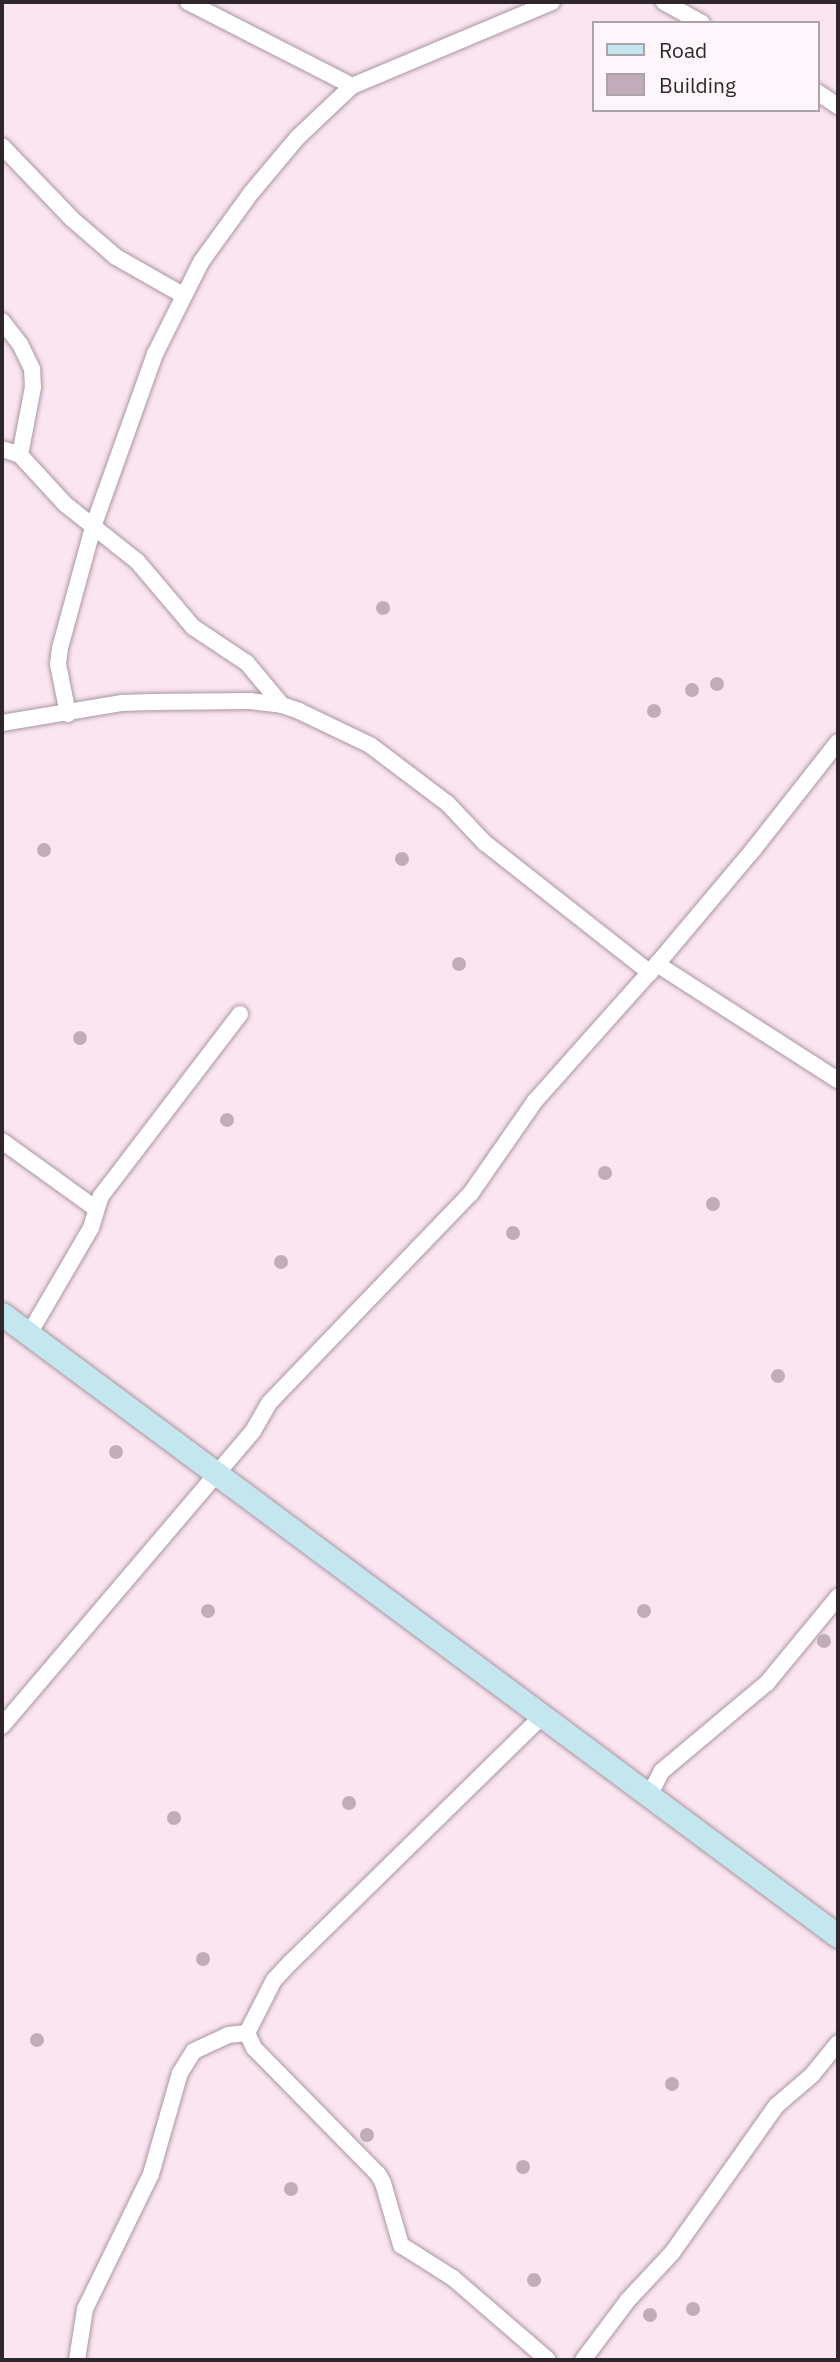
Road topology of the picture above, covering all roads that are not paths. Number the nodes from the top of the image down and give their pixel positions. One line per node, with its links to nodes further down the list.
1 (188, 2): 5 (street)
2 (552, 2): 5 (street)
3 (664, 2): 4 (street)
4 (698, 21)
5 (352, 86): 9 (street)
6 (819, 93): 7 (street)
7 (838, 106)
8 (2, 146): 9 (street)
9 (184, 295): 13 (street)
10 (2, 321): 12 (street)
11 (2, 449): 12 (street)
12 (20, 455): 13 (street)
13 (93, 527): 14 (street); 15 (street)
14 (282, 705): 15 (street); 18 (street)
15 (68, 714): 16 (street)
16 (2, 723)
17 (838, 742): 18 (street)
18 (654, 968): 20 (street); 25 (street)
19 (240, 1014): 22 (street)
20 (838, 1080)
21 (2, 1141): 22 (street)
22 (95, 1208): 24 (street)
23 (2, 1314): 24 (street)
24 (29, 1334): 25 (street)
25 (215, 1474): 27 (street); 28 (street)
26 (838, 1597): 29 (street)
27 (542, 1716): 29 (street); 31 (street)
28 (2, 1726)
29 (649, 1796): 30 (street)
30 (838, 1936)
31 (247, 2033): 33 (street); 34 (street)
32 (838, 2043): 35 (street)
33 (78, 2360)
34 (548, 2360)
35 (583, 2360)

